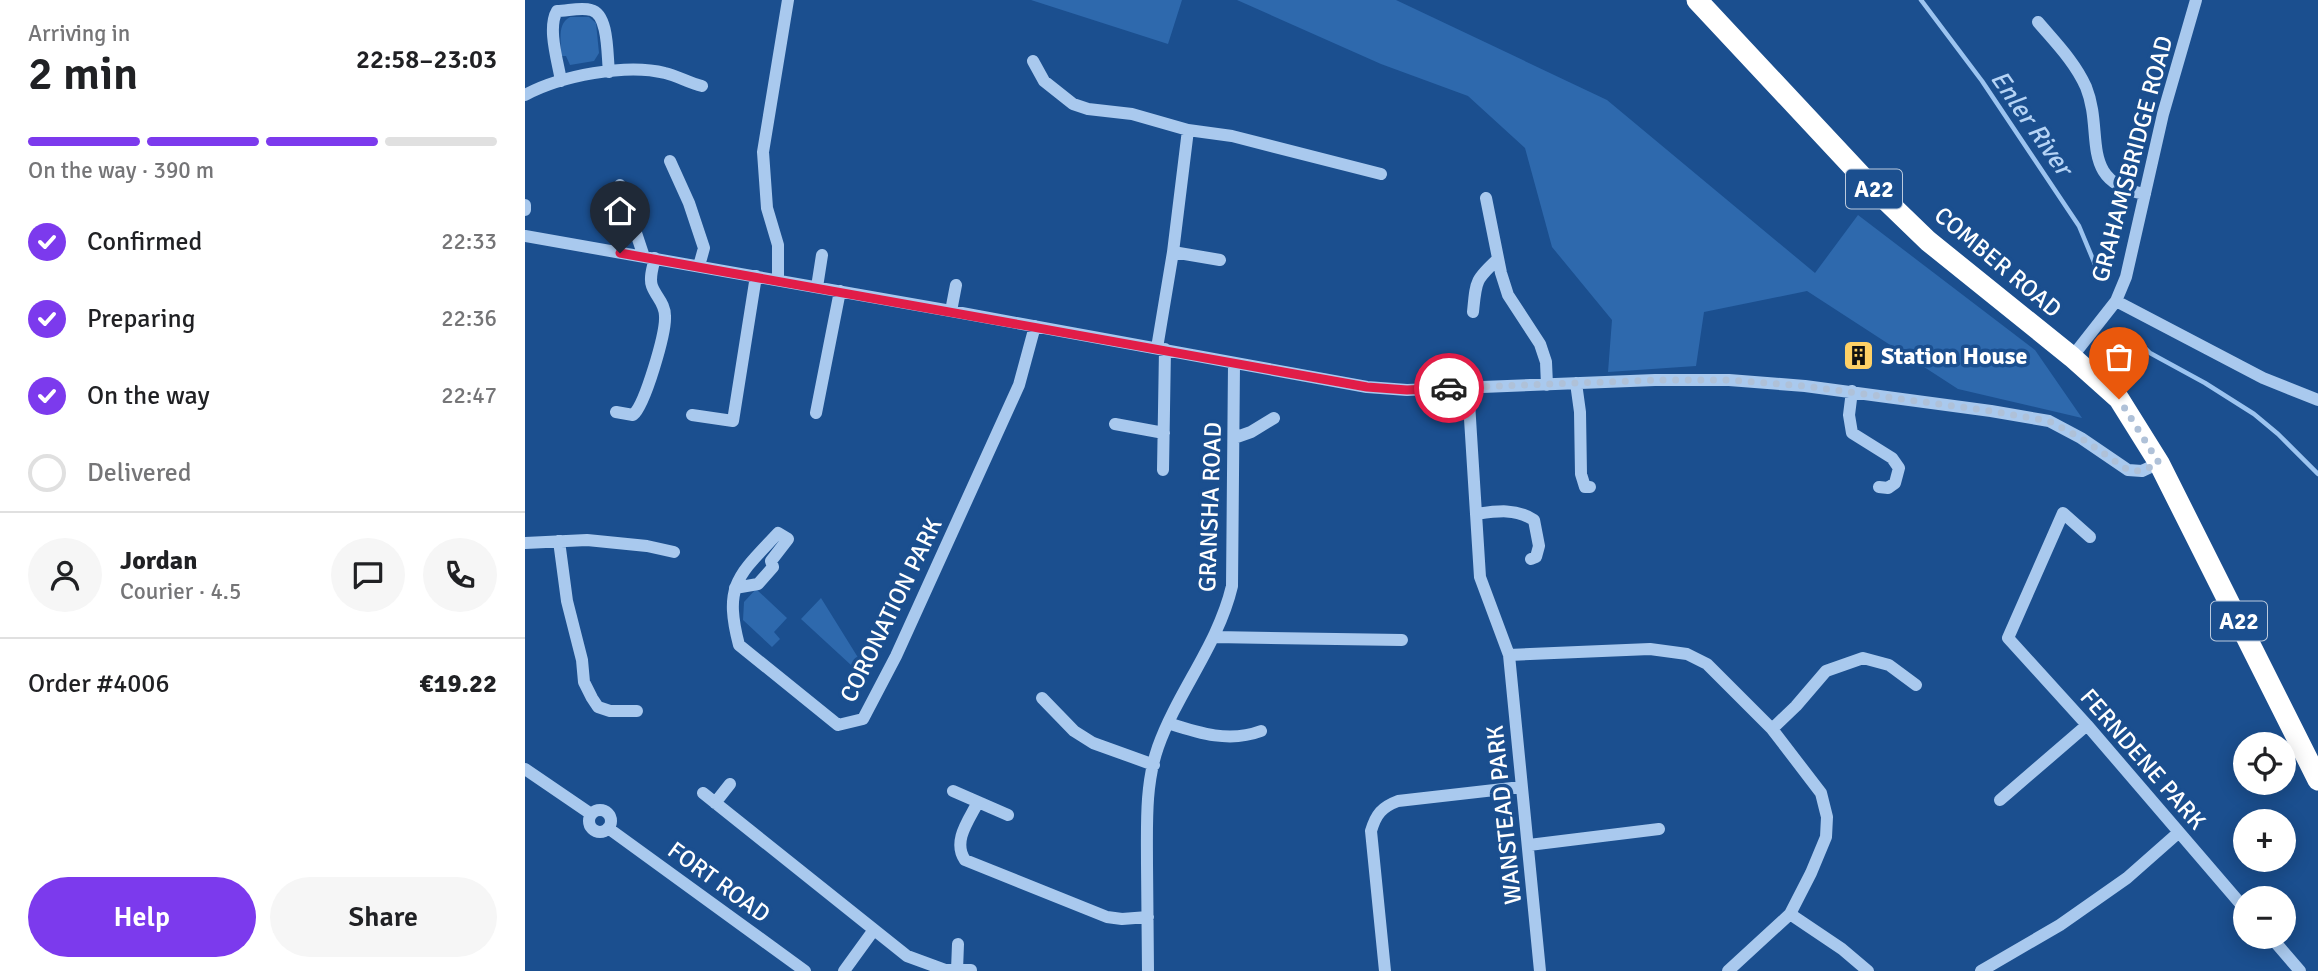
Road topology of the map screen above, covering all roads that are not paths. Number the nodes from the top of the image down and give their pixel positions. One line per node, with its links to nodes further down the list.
1 (788, 0): 24 (street)
2 (1697, 0): 33 (highway, COMBER ROAD / A22)
3 (2196, 0): 14 (street, GRAHAMSBRIDGE ROAD)
4 (2038, 22): 14 (street)
5 (1033, 61): 10 (street)
6 (609, 72): 7 (street); 7 (street); 8 (street)
7 (561, 81): 9 (street)
8 (702, 86)
9 (525, 95)
10 (1188, 130): 12 (street); 17 (street)
11 (670, 161): 22 (street)
12 (1381, 174)
13 (620, 185): 19 (street)
14 (2145, 194): 28 (street, GRAHAMSBRIDGE ROAD)
15 (1486, 198): 21 (street)
16 (525, 236): 19 (street)
17 (1173, 252): 20 (street); 32 (street)
18 (822, 255): 26 (street)
19 (649, 258): 22 (street); 40 (street)
20 (1220, 260)
21 (1498, 260): 30 (street); 36 (street)
22 (699, 267): 23 (street)
23 (756, 276): 24 (street); 42 (street)
24 (778, 280): 26 (street)
25 (955, 285): 29 (street)
26 (817, 287): 27 (street)
27 (840, 291): 29 (street); 41 (street)
28 (2116, 301): 33 (street, GRAHAMSBRIDGE ROAD); 39 (street)
29 (951, 311): 31 (street)
30 (1473, 312)
31 (1035, 326): 32 (street); 57 (street, CORONATION PARK)
32 (1161, 349): 34 (street); 45 (street)
33 (2072, 357): 47 (highway, COMBER ROAD / A22)
34 (1234, 364): 37 (street); 46 (street, GRANSHA ROAD)
35 (1576, 383): 36 (street); 38 (street); 49 (street)
36 (1547, 385): 37 (street)
37 (1468, 387): 51 (street, WANSTEAD PARK)
38 (1852, 391): 47 (street); 50 (street)
39 (2318, 400)
40 (616, 412)
41 (816, 413)
42 (692, 415)
43 (1274, 418): 46 (street)
44 (1115, 424): 45 (street)
45 (1164, 433): 48 (street)
46 (1234, 438): 58 (street, GRANSHA ROAD)
47 (2159, 463): 70 (highway, COMBER ROAD / A22)
48 (1163, 470)
49 (1590, 487)
50 (1879, 487)
51 (1476, 514): 56 (street); 60 (street, WANSTEAD PARK)
52 (2090, 537): 65 (street, FERNDENE PARK)
53 (559, 541): 54 (street); 55 (street); 63 (street)
54 (525, 543)
55 (674, 552)
56 (1531, 559)
57 (735, 588): 57 (street)
58 (1214, 637): 59 (street); 64 (street, GRANSHA ROAD)
59 (1402, 640)
60 (1509, 655): 66 (street); 72 (street, WANSTEAD PARK)
61 (1916, 685): 66 (street)
62 (1042, 698): 68 (street)
63 (637, 711)
64 (1168, 723): 67 (street); 68 (street, GRANSHA ROAD)
65 (2087, 725): 75 (street); 80 (street, FERNDENE PARK)
66 (1772, 729): 83 (street)
67 (1261, 731)
68 (1154, 765): 84 (street, GRANSHA ROAD)
69 (525, 769): 90 (street, FORT ROAD)
70 (2318, 780)
71 (730, 784): 77 (street)
72 (1521, 787): 81 (street, WANSTEAD PARK); 93 (street)
73 (953, 791): 76 (street)
74 (703, 793): 77 (street)
75 (2000, 800)
76 (978, 802): 78 (street); 84 (street)
77 (715, 803): 85 (street)
78 (1009, 815)
79 (1659, 829): 81 (street)
80 (2178, 832): 82 (street, FERNDENE PARK); 97 (street)
81 (1529, 845): 94 (street, WANSTEAD PARK)
82 (2233, 895)
83 (1790, 914): 95 (street); 96 (street)
84 (1148, 917): 92 (street, GRANSHA ROAD)
85 (873, 931): 88 (street); 91 (street)
86 (958, 944): 88 (street)
87 (2281, 949): 98 (street)
88 (949, 970): 89 (street)
89 (971, 970)
90 (805, 971)
91 (845, 971)
92 (1148, 971)
93 (1385, 971)
94 (1540, 971)
95 (1728, 971)
96 (1868, 971)
97 (1981, 971)
98 (2300, 971)

